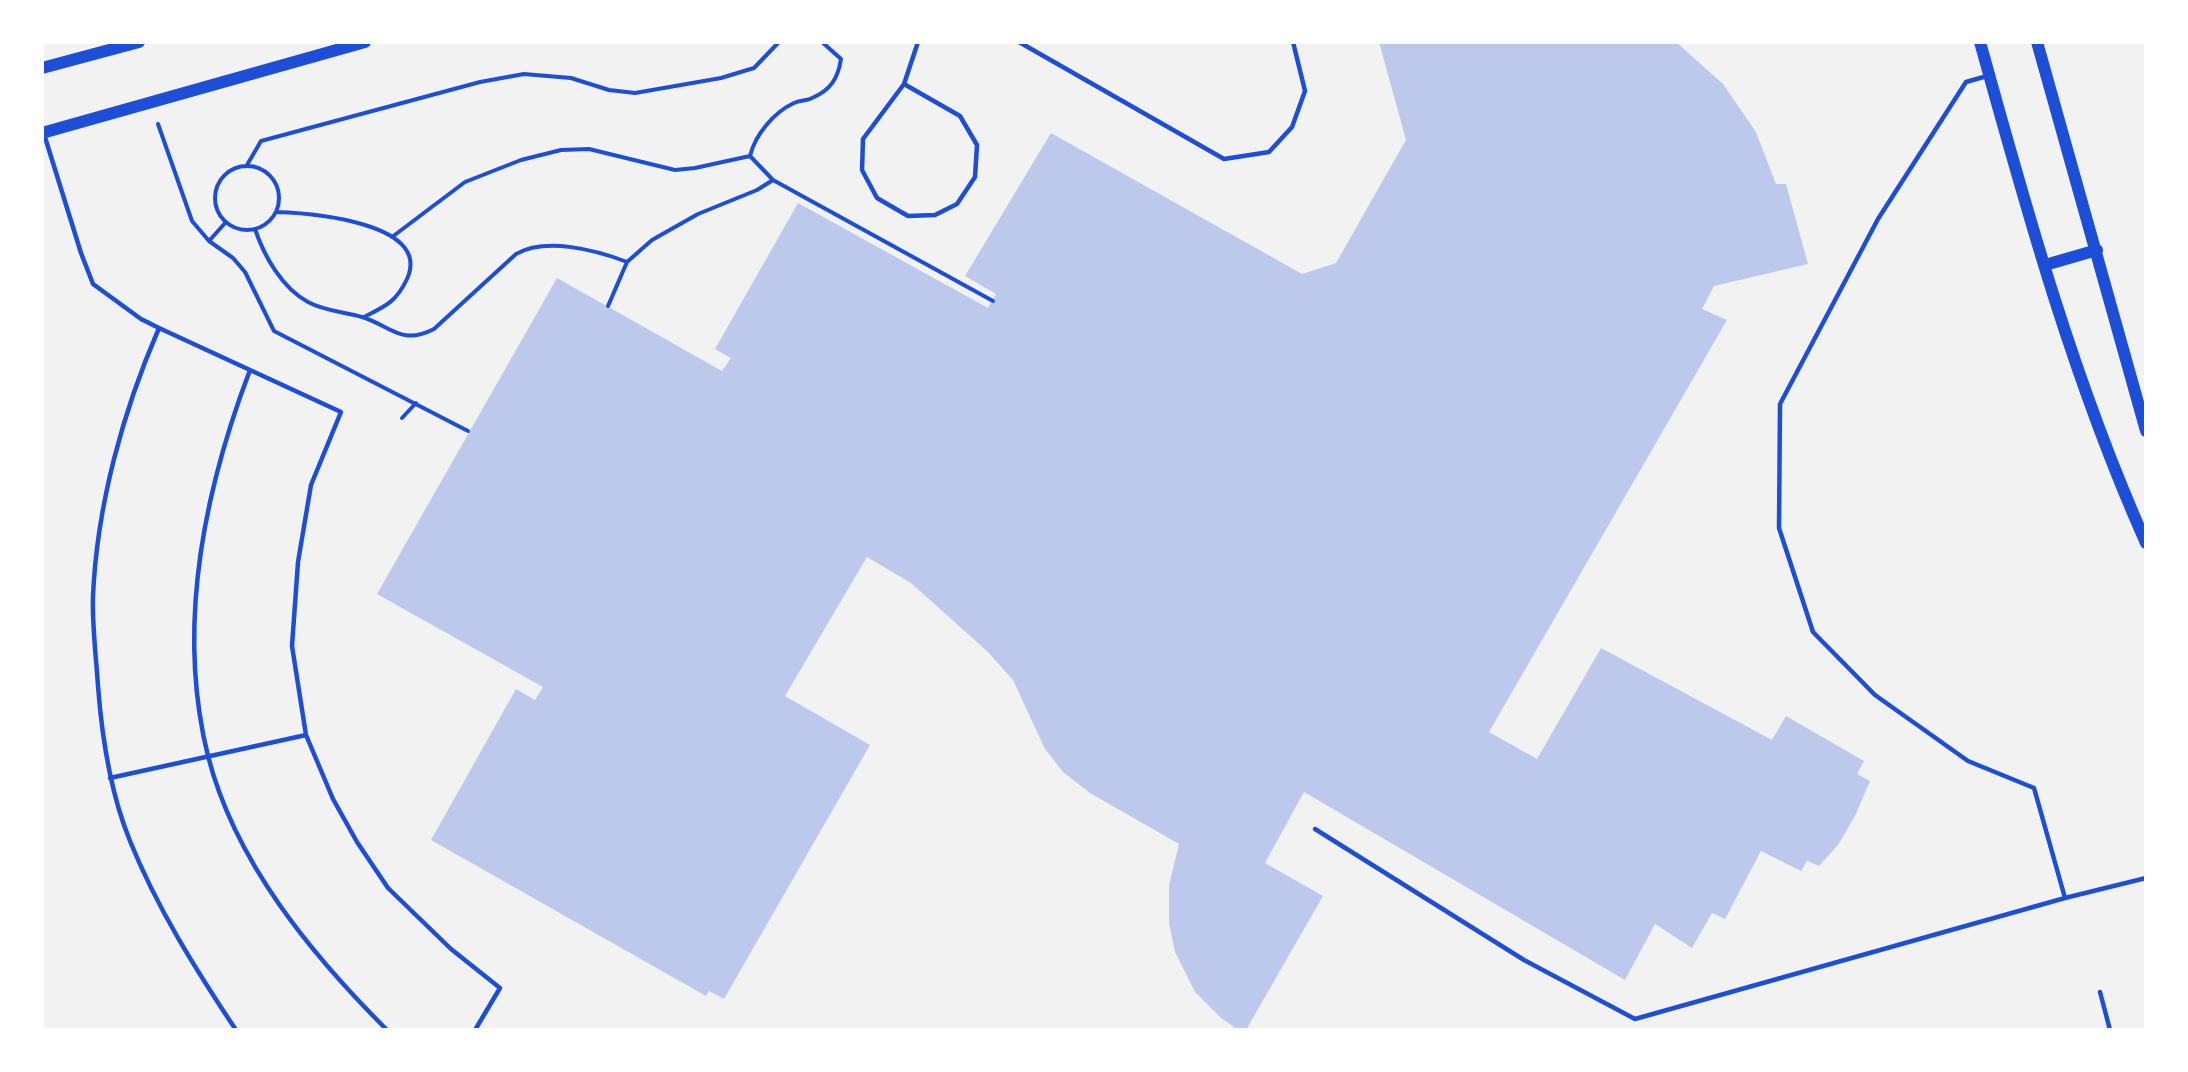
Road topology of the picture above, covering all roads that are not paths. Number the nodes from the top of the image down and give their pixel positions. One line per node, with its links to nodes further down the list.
1 (140, 42): 8 (main road)
2 (365, 42): 11 (main road)
3 (918, 42): 10 (lane)
4 (1019, 42): 5 (lane)
5 (1293, 42)
6 (1980, 42): 9 (main road)
7 (2037, 42): 12 (main road)
8 (42, 68)
9 (1990, 75): 13 (main road); 23 (lane)
10 (904, 84): 10 (lane)
11 (43, 130): 14 (lane)
12 (2097, 250): 13 (main road); 16 (main road)
13 (2045, 265): 17 (main road)
14 (159, 328): 15 (lane); 20 (lane)
15 (250, 370): 18 (lane); 19 (lane)
16 (2146, 431)
17 (2146, 543)
18 (306, 735): 19 (lane); 27 (lane)
19 (208, 756): 20 (lane); 26 (lane)
20 (110, 778): 25 (lane)
21 (1315, 829): 23 (lane)
22 (2146, 878): 23 (lane)
23 (2065, 898)
24 (2100, 992): 28 (lane)
25 (236, 1030)
26 (387, 1030)
27 (475, 1030)
28 (2110, 1030)

